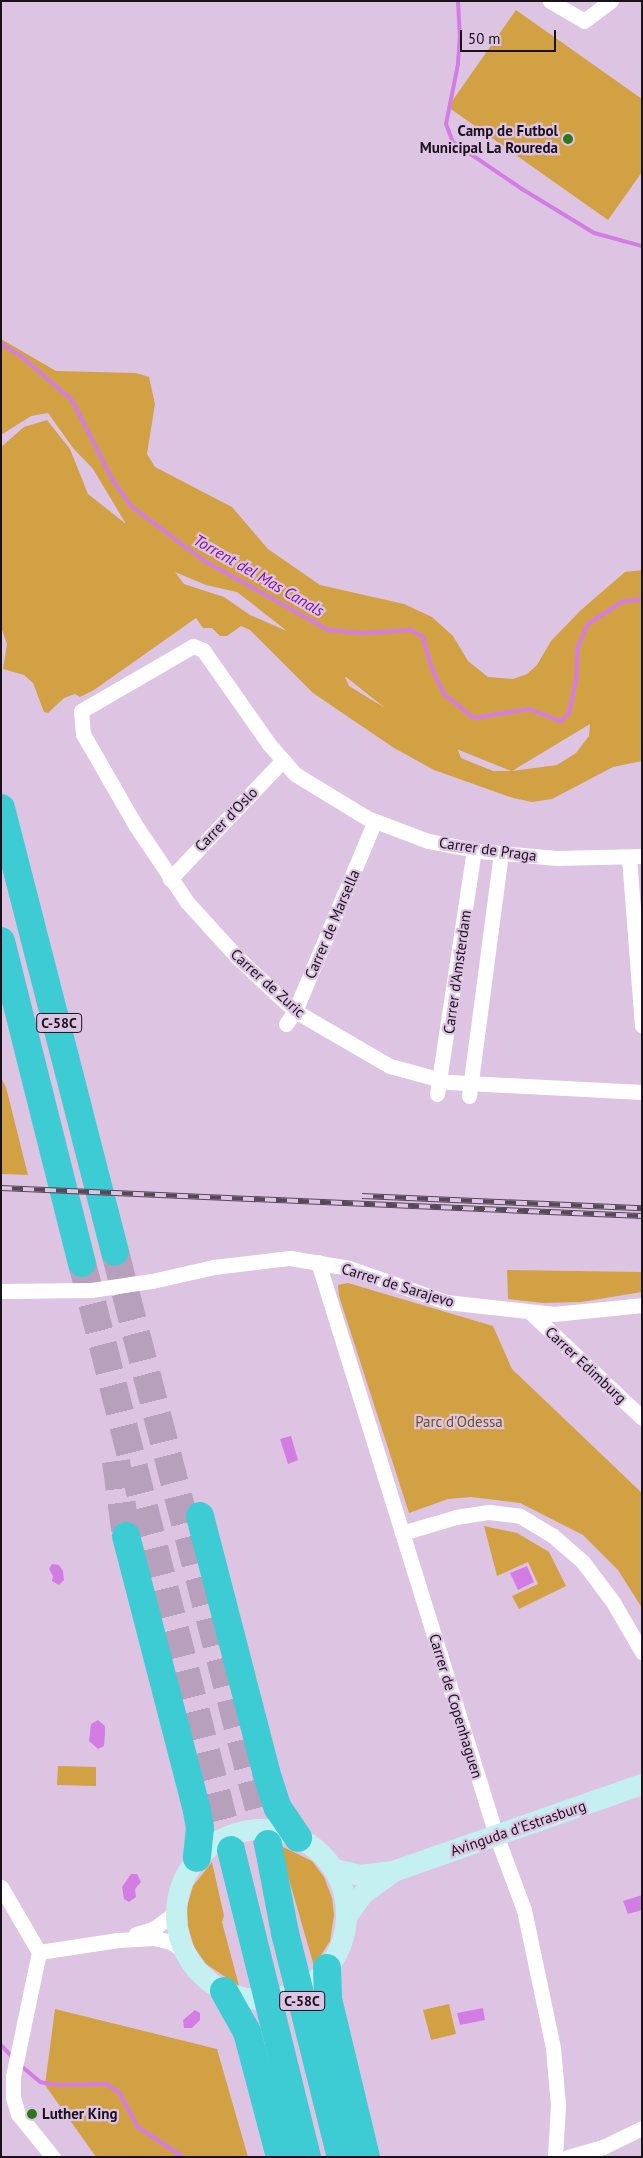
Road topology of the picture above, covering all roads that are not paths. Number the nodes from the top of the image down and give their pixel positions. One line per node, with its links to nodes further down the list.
1 (550, 1): 2 (street)
2 (611, 1)
3 (203, 650): 4 (street, Carrer de Praga); 10 (street, Carrer de Zuric)
4 (283, 760): 6 (street, Carrer de Praga); 10 (street, Carrer d'Oslo)
5 (1, 808): 19 (highway, C-58C)
6 (375, 821): 7 (street, Carrer de Praga); 12 (street, Carrer de Marsella)
7 (474, 850): 8 (street, Carrer de Praga); 15 (street, Carrer d'Amsterdam)
8 (501, 853): 9 (street, Carrer de Praga); 17 (street, Carrer d'Amsterdam)
9 (636, 856): 14 (street)
10 (170, 879): 12 (street, Carrer de Zuric)
11 (1, 941): 21 (highway, C-58C)
12 (296, 1011): 13 (street, Carrer de Marsella); 15 (street, Carrer de Zuric)
13 (286, 1024)
14 (642, 1025)
15 (439, 1087): 17 (street, Carrer de Zuric)
16 (642, 1088): 18 (street)
17 (470, 1089): 18 (street, Carrer de Zuric)
18 (642, 1092)
19 (116, 1252)
20 (318, 1262): 22 (street, Carrer de Sarajevo); 24 (street, Carrer de Sarajevo); 27 (street, Carrer de Copenhaguen)
21 (82, 1263)
22 (1, 1291)
23 (642, 1305): 24 (street, Carrer de Sarajevo)
24 (531, 1313): 25 (street, Carrer Edimburg)
25 (642, 1418)
26 (200, 1516): 32 (highway)
27 (402, 1533): 29 (street); 31 (street, Carrer de Copenhaguen)
28 (126, 1536): 33 (highway)
29 (642, 1652)
30 (642, 1784): 31 (main road, Avinguda d'Estrasburg)
31 (496, 1835): 35 (main road, Avinguda d'Estrasburg); 51 (street, Carrer de Copenhaguen)
32 (281, 1837): 33 (main road); 34 (main road); 49 (highway, C-58C)
33 (213, 1851): 37 (main road); 48 (highway, C-58C)
34 (334, 1869): 35 (main road, Avinguda d'Estrasburg); 38 (main road)
35 (393, 1871): 38 (main road, Avinguda d'Estrasburg)
36 (1, 1887): 40 (street)
37 (176, 1912): 39 (street); 41 (main road)
38 (347, 1915): 42 (main road)
39 (118, 1940): 40 (street); 41 (street)
40 (39, 1952): 44 (street)
41 (185, 1952): 43 (main road)
42 (322, 1973): 43 (main road); 50 (highway)
43 (234, 1994): 47 (highway)
44 (7, 2100): 46 (street)
45 (642, 2128): 52 (street)
46 (53, 2157)
47 (280, 2157)
48 (307, 2157)
49 (341, 2157)
50 (366, 2157)
51 (555, 2157)
52 (568, 2157)

